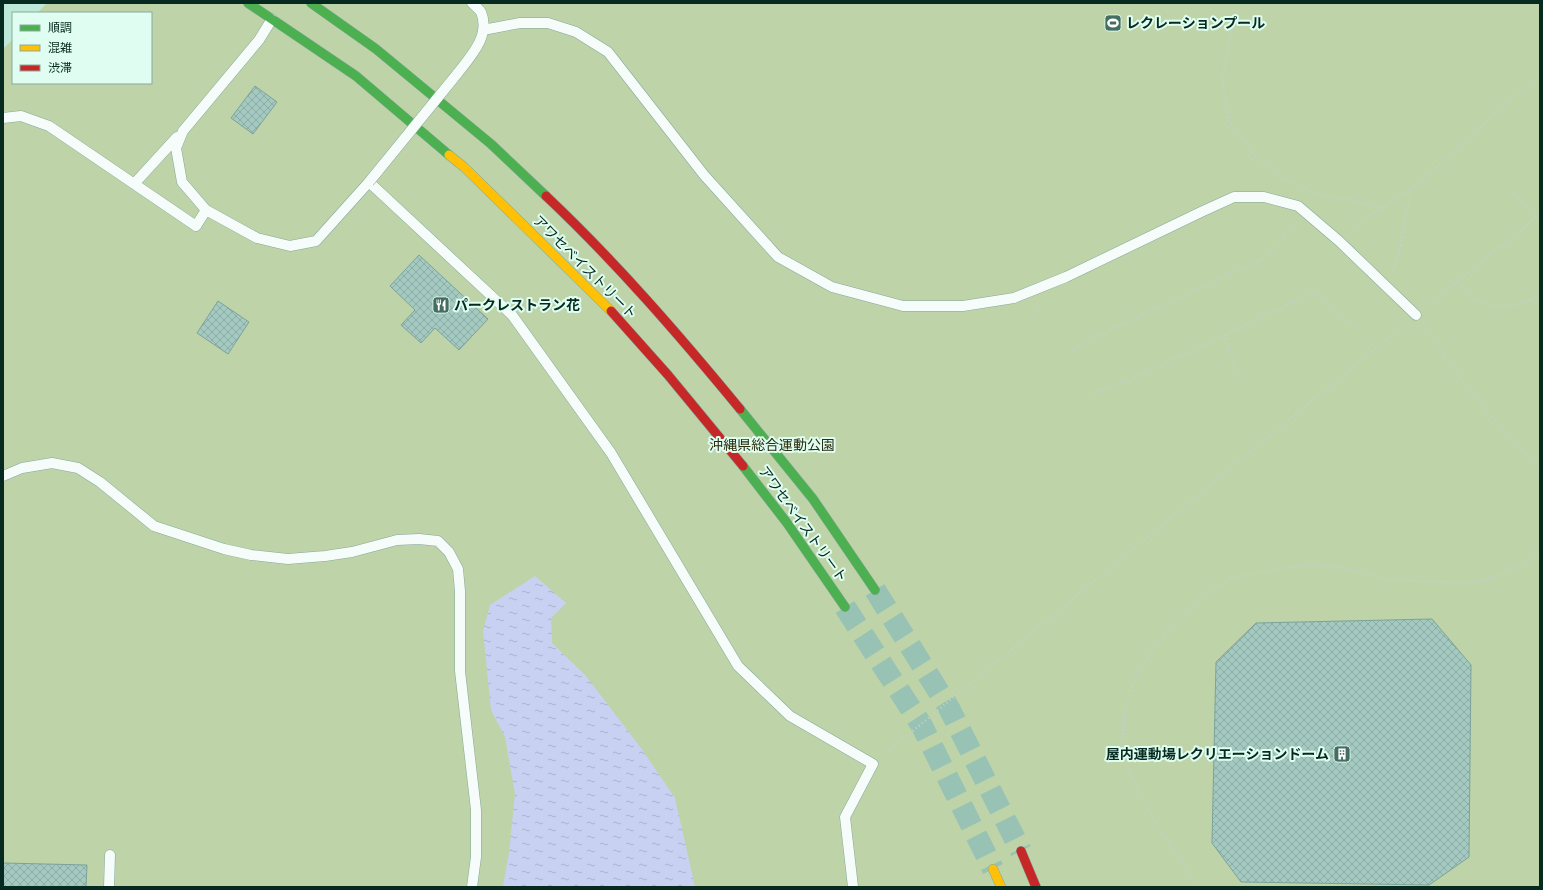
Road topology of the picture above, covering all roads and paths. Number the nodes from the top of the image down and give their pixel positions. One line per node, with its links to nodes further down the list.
1 (248, 3): 5 (main road, アワセベイストリート)
2 (311, 3): 36 (main road, アワセベイストリート)
3 (472, 3): 6 (lane)
4 (1240, 3): 14 (path)
5 (272, 19): 9 (lane); 37 (main road, アワセベイストリート)
6 (483, 30): 10 (lane, bridge); 21 (lane)
7 (1540, 74): 12 (path)
8 (3, 118): 11 (lane)
9 (183, 131): 11 (lane); 15 (lane)
10 (369, 182): 15 (lane); 38 (lane)
11 (134, 184): 15 (lane)
12 (1411, 190): 14 (path); 23 (path)
13 (1514, 192): 18 (path)
14 (1381, 208): 21 (path)
15 (206, 210)
16 (1540, 214): 18 (path)
17 (1290, 217): 19 (path)
18 (1536, 217): 22 (path)
19 (1294, 220): 20 (path); 30 (path)
20 (1299, 223)
21 (1339, 241): 23 (lane)
22 (1458, 281): 24 (path); 26 (path)
23 (1388, 288): 26 (lane)
24 (1540, 296)
25 (1043, 301): 27 (path)
26 (1416, 315): 33 (path); 38 (path)
27 (1031, 316)
28 (1356, 329): 29 (path)
29 (1224, 335): 31 (path); 32 (path)
30 (1069, 353)
31 (1238, 374)
32 (1091, 396)
33 (1540, 467)
34 (3, 476): 43 (lane)
35 (1540, 551): 47 (path)
36 (875, 590)
37 (845, 607)
38 (874, 764): 44 (lane)
39 (1021, 851): 46 (main road)
40 (110, 855): 42 (lane)
41 (993, 869): 45 (main road)
42 (109, 887)
43 (472, 887)
44 (853, 887)
45 (1001, 887)
46 (1036, 887)
47 (1197, 887)

